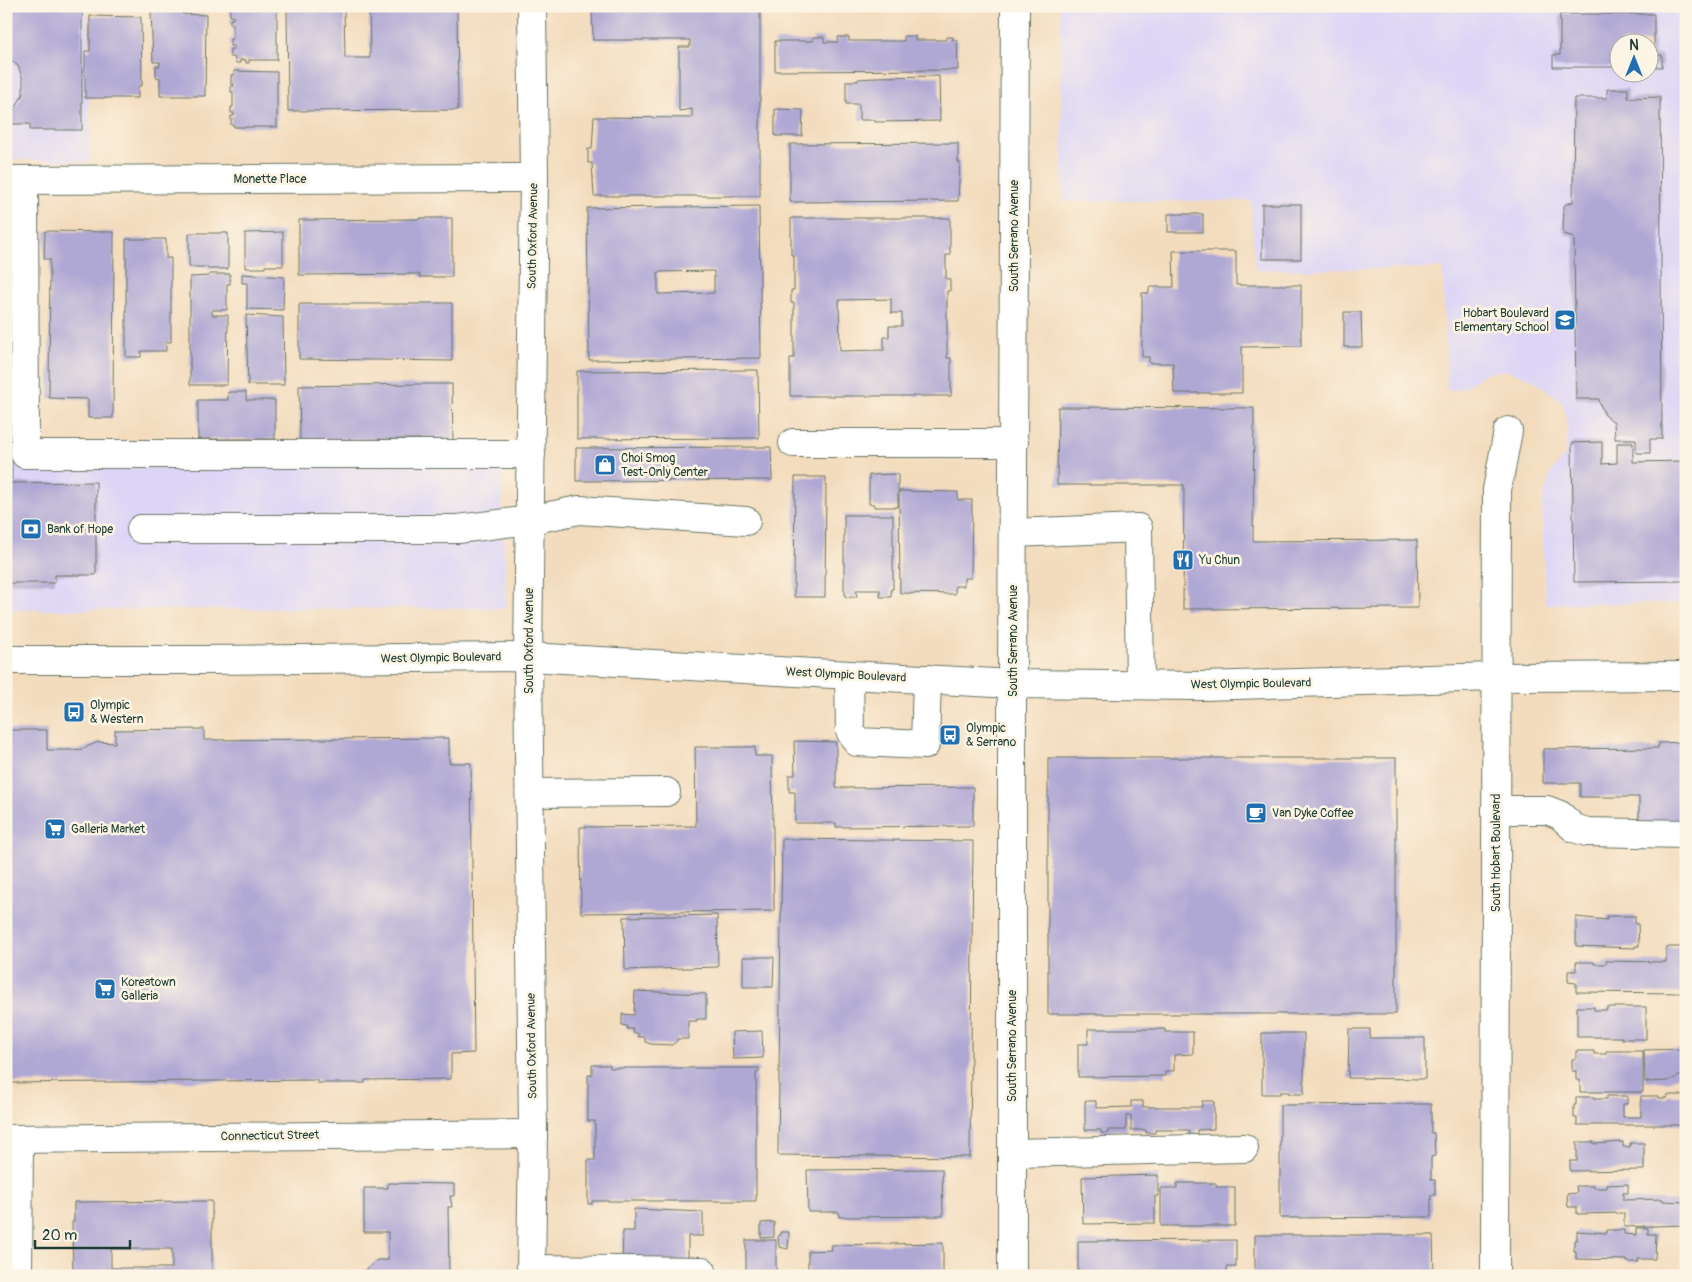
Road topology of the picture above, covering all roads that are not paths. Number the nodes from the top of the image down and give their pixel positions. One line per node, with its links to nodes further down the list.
1 (532, 6): 3 (street, South Oxford Avenue)
2 (1015, 6): 6 (street, South Serrano Avenue)
3 (534, 178): 4 (street, Monette Place); 8 (street, South Oxford Avenue)
4 (15, 180): 8 (street)
5 (1508, 431): 17 (street, South Hobart Boulevard)
6 (1014, 442): 7 (street); 12 (street, South Serrano Avenue)
7 (793, 443)
8 (530, 454): 9 (street, South Oxford Avenue)
9 (530, 520): 10 (street); 11 (street); 13 (street, South Oxford Avenue)
10 (746, 521)
11 (142, 529)
12 (1013, 533): 19 (street, South Serrano Avenue); 20 (street)
13 (528, 657): 14 (street, West Olympic Boulevard); 15 (street, West Olympic Boulevard); 22 (street, South Oxford Avenue)
14 (6, 660)
15 (850, 675): 18 (street, West Olympic Boulevard); 18 (street)
16 (1686, 676): 17 (street, West Olympic Boulevard)
17 (1495, 677): 20 (street, West Olympic Boulevard); 23 (street, South Hobart Boulevard)
18 (927, 679): 19 (street, West Olympic Boulevard)
19 (1012, 684): 20 (street, West Olympic Boulevard); 28 (street, South Serrano Avenue)
20 (1140, 685)
21 (666, 792): 22 (street)
22 (530, 793): 25 (street, South Oxford Avenue)
23 (1496, 810): 24 (street); 33 (street, South Hobart Boulevard)
24 (1686, 834)
25 (533, 1134): 26 (street, Connecticut Street); 30 (street, South Oxford Avenue)
26 (13, 1139): 31 (street)
27 (1244, 1148): 28 (street)
28 (1012, 1153): 32 (street, South Serrano Avenue)
29 (702, 1271): 30 (street)
30 (531, 1272)
31 (18, 1276)
32 (1012, 1276)
33 (1495, 1276)

